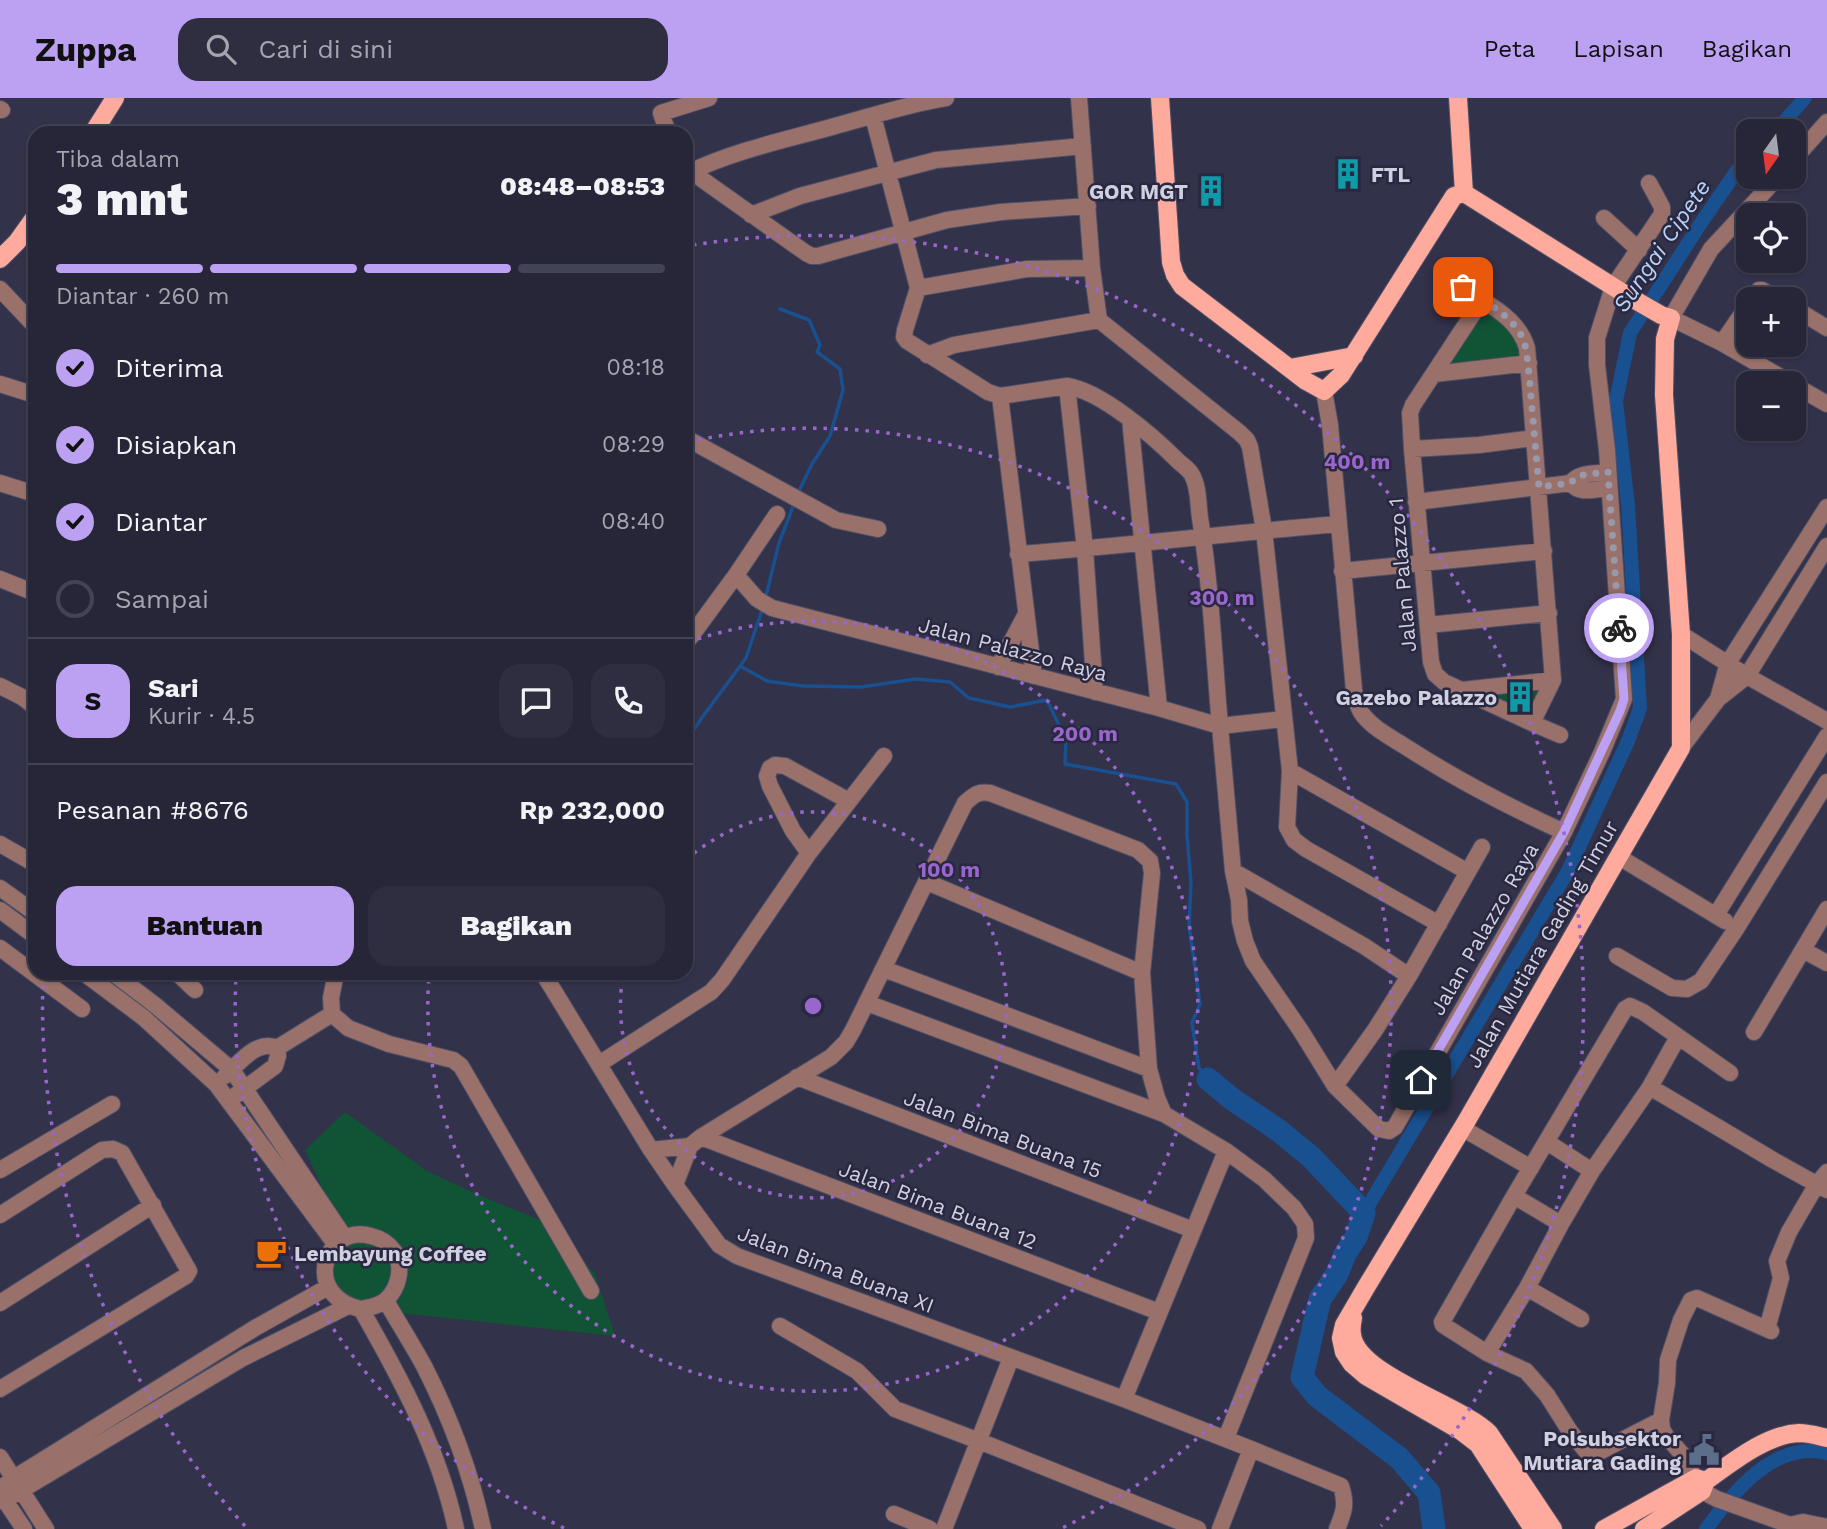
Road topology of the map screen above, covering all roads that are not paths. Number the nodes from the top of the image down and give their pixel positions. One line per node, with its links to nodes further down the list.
1 (115, 98): 10 (main road)
2 (709, 98): 7 (street)
3 (946, 98): 8 (street)
4 (1079, 98): 12 (street)
5 (1160, 98): 43 (main road)
6 (1458, 98): 19 (main road)
7 (658, 105): 11 (street)
8 (873, 116): 14 (street); 15 (street)
9 (1827, 122): 13 (street)
10 (97, 126)
11 (666, 126)
12 (1083, 146): 15 (street); 20 (street)
13 (1806, 146)
14 (693, 168)
15 (888, 172): 21 (street); 24 (street)
16 (693, 174): 21 (street)
17 (1649, 183): 25 (street, Jalan Palazzo Raya)
18 (1767, 189): 34 (street)
19 (1464, 193): 31 (main road); 41 (main road)
20 (1088, 206): 24 (street); 27 (street)
21 (751, 215): 24 (street)
22 (1604, 218): 25 (street)
23 (28, 227): 26 (main road)
24 (902, 232): 29 (street)
25 (1639, 250): 31 (street, Jalan Palazzo Raya)
26 (0, 259)
27 (1092, 268): 29 (street); 36 (street)
28 (1463, 287): 32 (street)
29 (918, 288): 40 (street)
30 (0, 289): 35 (street)
31 (1620, 292): 34 (main road); 57 (street, Jalan Palazzo Raya)
32 (1482, 300): 42 (street); 45 (street, Jalan Palazzo 1)
33 (1806, 315): 38 (street)
34 (1666, 316): 39 (street); 82 (main road, Jalan Mutiara Gading Timur)
35 (28, 319)
36 (1100, 320): 40 (street); 66 (street)
37 (1736, 323): 39 (street)
38 (1827, 328)
39 (1722, 343): 44 (street)
40 (926, 355): 51 (street)
41 (1354, 356): 43 (main road); 48 (main road)
42 (1528, 363): 45 (street); 54 (street)
43 (1290, 368): 48 (main road)
44 (1770, 371)
45 (1434, 374): 56 (street, Jalan Palazzo 1)
46 (0, 384): 50 (street)
47 (1067, 386): 51 (street); 53 (street); 70 (street)
48 (1324, 391): 64 (street)
49 (1806, 392): 52 (street)
50 (28, 393)
51 (1000, 396): 72 (street)
52 (1827, 404)
53 (1130, 419): 67 (street); 68 (street)
54 (1534, 438): 56 (street); 59 (street)
55 (693, 442): 65 (street)
56 (1412, 449): 61 (street, Jalan Palazzo 1)
57 (1608, 480): 59 (street); 105 (street, Jalan Palazzo Raya)
58 (0, 483): 60 (street)
59 (1539, 487): 61 (street); 71 (street)
60 (28, 492)
61 (1416, 502): 73 (street, Jalan Palazzo 1)
62 (1827, 507): 83 (street, Jalan Mutiara Gading Timur)
63 (777, 514): 75 (street)
64 (1338, 524): 66 (street); 74 (street)
65 (878, 529)
66 (1264, 530): 67 (street); 94 (street)
67 (1203, 537): 68 (street); 97 (street)
68 (1142, 544): 70 (street); 93 (street)
69 (1827, 547): 86 (street, Jalan Mutiara Gading Timur)
70 (1085, 549): 72 (street); 90 (street)
71 (1544, 551): 73 (street); 78 (street)
72 (1018, 554): 79 (street)
73 (1422, 564): 74 (street); 80 (street, Jalan Palazzo 1)
74 (1342, 571): 105 (street)
75 (736, 575): 81 (street); 84 (street, Jalan Palazzo Raya)
76 (0, 579): 77 (street)
77 (28, 590)
78 (1549, 613): 80 (street); 87 (street)
79 (1026, 614): 84 (street); 85 (street)
80 (1428, 625): 89 (street, Jalan Palazzo 1)
81 (693, 633)
82 (1681, 634): 83 (street); 100 (main road, Jalan Mutiara Gading Timur)
83 (1728, 663): 86 (street); 91 (street, Jalan Mutiara Gading Timur)
84 (998, 667): 85 (street, Jalan Palazzo Raya)
85 (1034, 676): 90 (street, Jalan Palazzo Raya)
86 (1747, 676): 91 (street, Jalan Mutiara Gading Timur); 95 (street)
87 (1553, 681): 89 (street); 96 (street)
88 (0, 685): 92 (street)
89 (1460, 690): 96 (street, Jalan Palazzo 1)
90 (1095, 692): 93 (street, Jalan Palazzo Raya)
91 (1718, 699): 100 (street, Jalan Mutiara Gading Timur)
92 (28, 702)
93 (1159, 708): 97 (street, Jalan Palazzo Raya)
94 (1284, 719): 97 (street); 102 (street)
95 (1827, 721)
96 (1532, 723): 98 (street, Jalan Palazzo 1)
97 (1220, 726): 111 (street, Jalan Palazzo Raya)
98 (1560, 735)
99 (1827, 736): 118 (street)
100 (1681, 748): 109 (main road, Jalan Mutiara Gading Timur)
101 (884, 756): 104 (street)
102 (1290, 771): 112 (street); 119 (street)
103 (1827, 782): 120 (street)
104 (849, 801): 108 (street); 108 (street)
105 (1564, 832): 149 (street, Jalan Palazzo Raya)
106 (0, 844): 110 (street)
107 (1482, 847): 112 (street)
108 (809, 853): 143 (street)
109 (1619, 858): 118 (street); 155 (main road, Jalan Mutiara Gading Timur)
110 (28, 860)
111 (1233, 871): 129 (street); 149 (street, Jalan Palazzo Raya)
112 (1468, 872): 119 (street)
113 (927, 882): 127 (street); 128 (street); 128 (street)
114 (0, 888): 115 (street)
115 (28, 908)
116 (1827, 909): 123 (street)
117 (0, 910): 121 (street)
118 (1716, 915): 120 (street)
119 (1439, 924): 129 (street)
120 (1736, 929): 124 (street)
121 (28, 931)
122 (0, 948): 126 (street)
123 (1803, 950): 125 (street); 140 (street)
124 (1617, 956)
125 (1827, 963)
126 (28, 969)
127 (884, 969): 137 (street); 144 (street)
128 (1142, 974): 144 (street)
129 (1409, 976): 149 (street)
130 (43, 980): 138 (street)
131 (93, 980): 148 (street)
132 (122, 980): 145 (street)
133 (184, 980): 136 (street)
134 (335, 980): 139 (street)
135 (547, 980): 143 (street, Jalan Bima Buana XI)
136 (195, 990)
137 (867, 1003): 147 (street); 154 (street)
138 (82, 1009)
139 (332, 1014): 142 (street); 173 (street)
140 (1754, 1032)
141 (1678, 1037): 146 (street); 150 (street); 157 (street)
142 (277, 1048): 145 (street); 151 (street)
143 (600, 1064): 158 (street, Jalan Bima Buana XI)
144 (1149, 1069): 154 (street)
145 (232, 1070): 148 (street); 151 (street)
146 (1731, 1073)
147 (797, 1077): 156 (street); 169 (street, Jalan Bima Buana 15)
148 (216, 1084): 152 (street)
149 (1335, 1086)
150 (1650, 1087): 162 (street); 163 (street)
151 (245, 1089): 152 (street); 170 (street)
152 (228, 1101): 170 (street)
153 (112, 1104): 160 (street)
154 (1164, 1114): 159 (street)
155 (1462, 1128): 161 (street); 177 (main road, Jalan Mutiara Gading Timur)
156 (696, 1142): 158 (street); 164 (street); 178 (street, Jalan Bima Buana 12)
157 (1547, 1142): 161 (street); 162 (street)
158 (651, 1150): 164 (street, Jalan Bima Buana XI)
159 (1226, 1151): 169 (street); 188 (street)
160 (1, 1166)
161 (1531, 1168): 165 (street)
162 (1592, 1171): 168 (street)
163 (1824, 1182): 187 (street)
164 (675, 1185): 183 (street, Jalan Bima Buana XI)
165 (1514, 1196): 168 (street); 182 (street)
166 (153, 1205): 167 (street); 175 (street); 185 (street)
167 (0, 1215)
168 (1561, 1224): 172 (street)
169 (1193, 1230): 178 (street)
170 (340, 1241): 171 (street); 174 (street)
171 (328, 1287): 176 (street); 181 (street)
172 (1527, 1288): 179 (street); 182 (street)
173 (591, 1291)
174 (386, 1301): 176 (street); 196 (street)
175 (0, 1303)
176 (355, 1307): 184 (street); 198 (street)
177 (1356, 1308): 209 (main road, Jalan Mutiara Gading Timur); 210 (main road, Jalan Mutiara Gading Timur)
178 (1159, 1312): 186 (street)
179 (1581, 1319)
180 (780, 1326): 190 (street)
181 (232, 1342): 184 (street); 193 (street)
182 (1487, 1353): 187 (street)
183 (1011, 1358): 186 (street, Jalan Bima Buana XI); 190 (street)
184 (243, 1359): 193 (street)
185 (0, 1389)
186 (1124, 1399): 188 (street, Jalan Bima Buana XI)
187 (1661, 1420): 194 (street)
188 (1226, 1438): 191 (street, Jalan Bima Buana XI)
189 (1827, 1438): 194 (main road)
190 (979, 1441): 205 (street); 206 (street)
191 (1251, 1449): 207 (street); 208 (street, Jalan Bima Buana XI)
192 (0, 1457): 193 (street)
193 (18, 1484): 195 (street); 202 (street)
194 (1705, 1487): 199 (street); 211 (main road); 212 (main road)
195 (1, 1496): 201 (street)
196 (478, 1507): 198 (street); 203 (street)
197 (894, 1514): 204 (street)
198 (455, 1523)
199 (1797, 1526): 200 (street)
200 (1827, 1527)
201 (24, 1529)
202 (46, 1529)
203 (483, 1529)
204 (930, 1529)
205 (944, 1529)
206 (1198, 1529)
207 (1220, 1529)
208 (1337, 1529)
209 (1533, 1529)
210 (1553, 1529)
211 (1604, 1529)
212 (1644, 1529)

